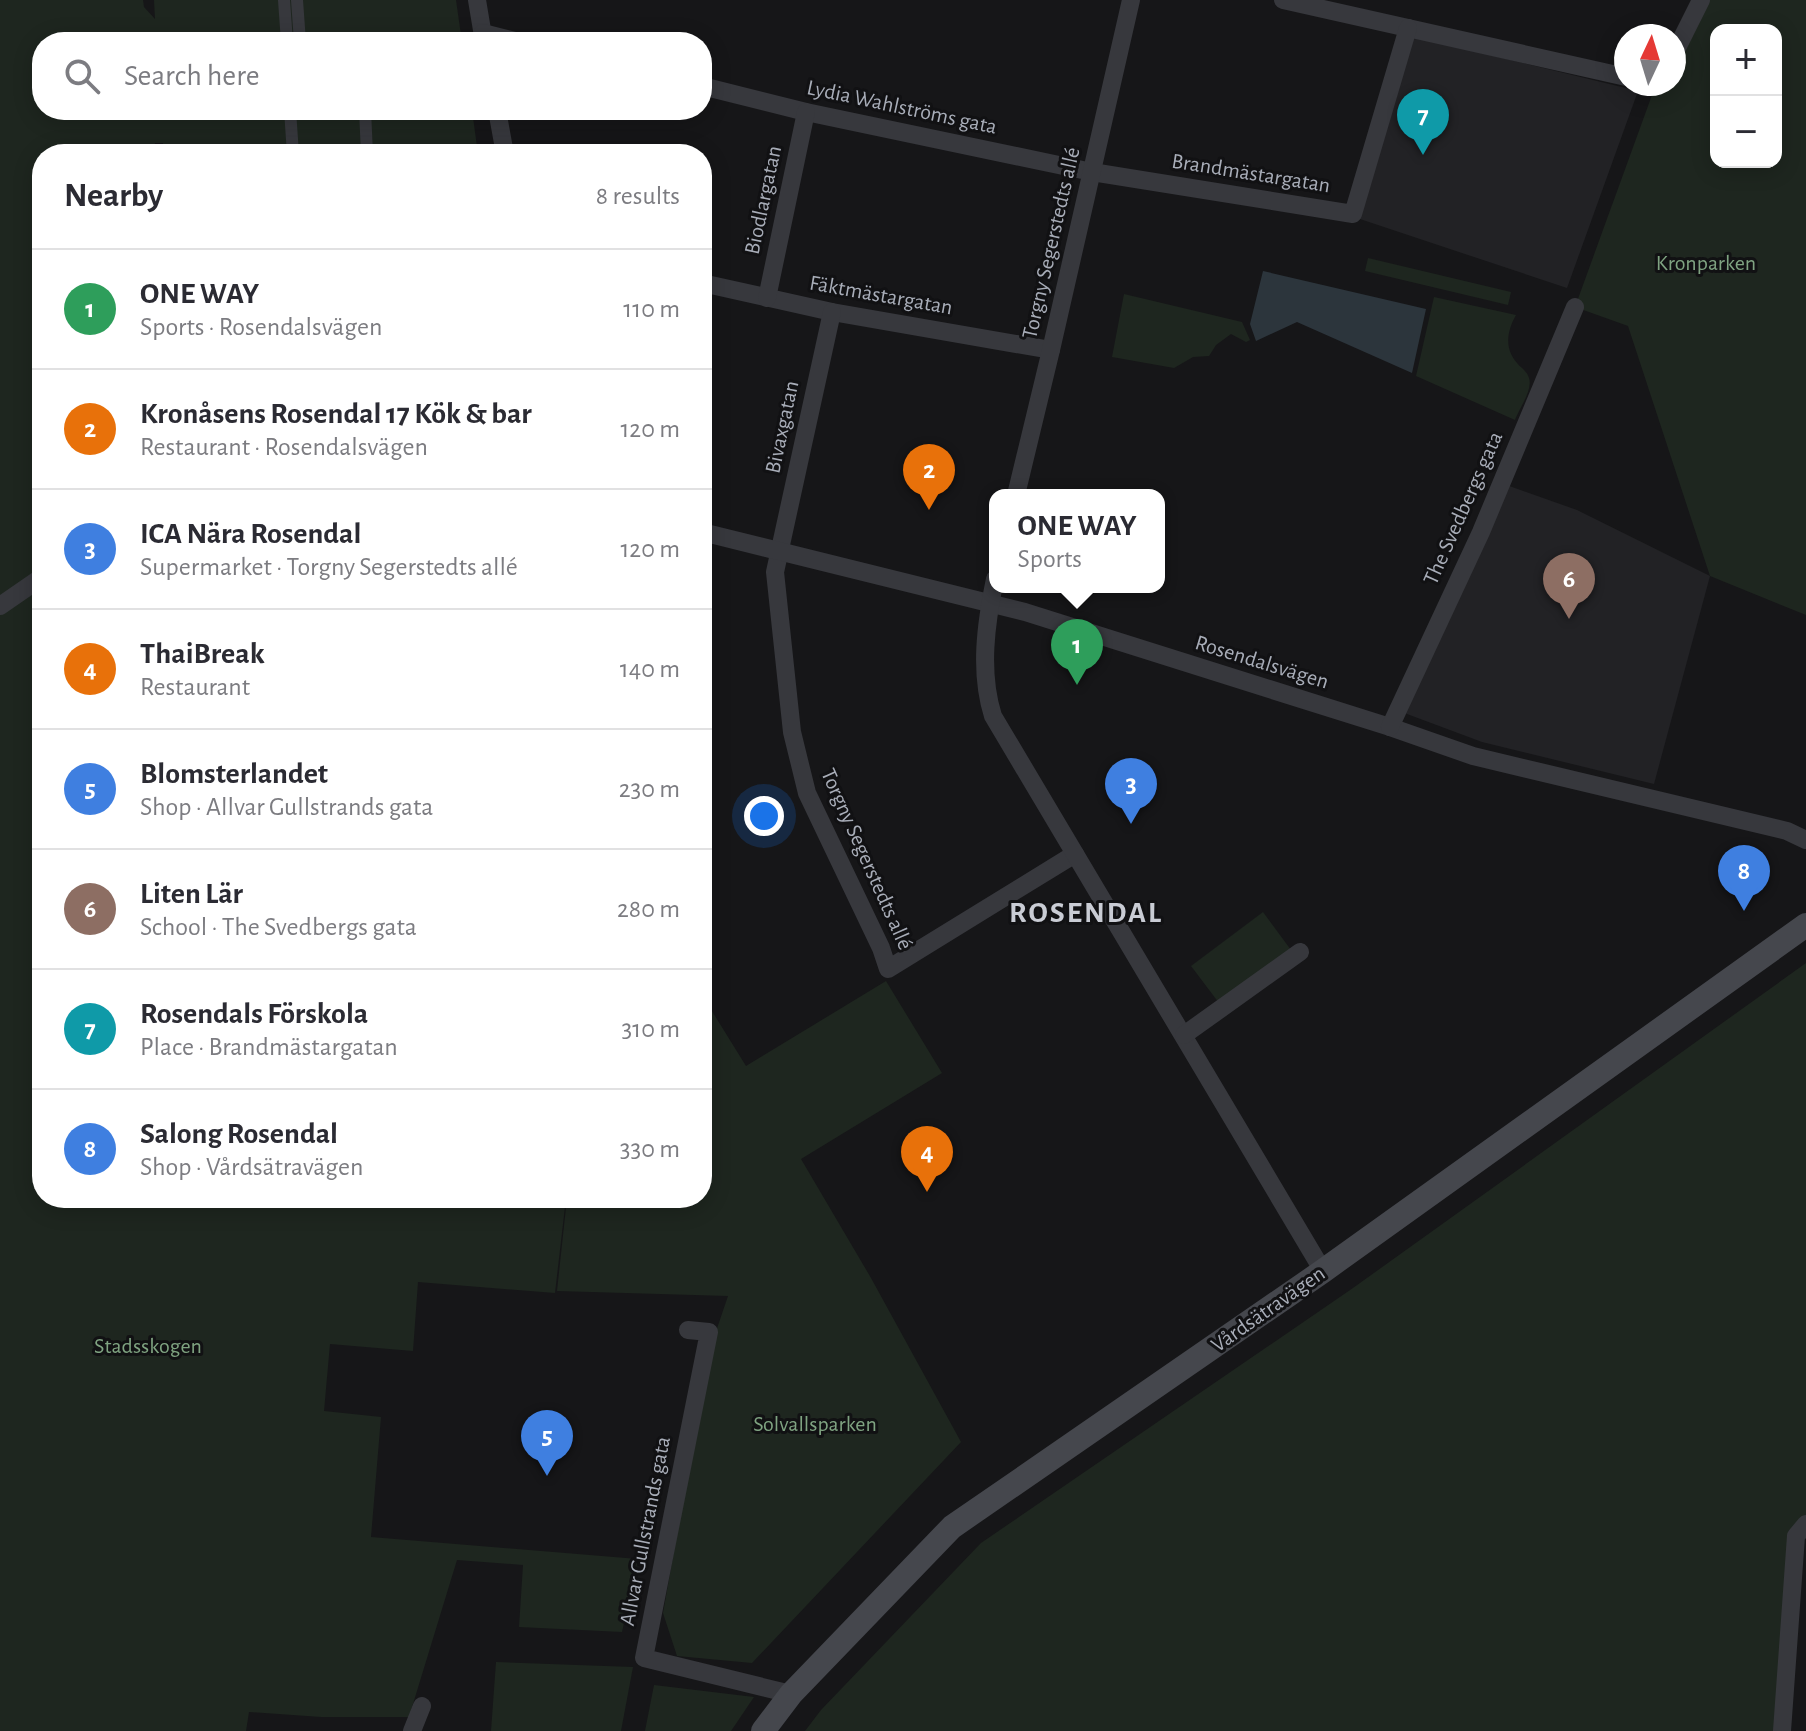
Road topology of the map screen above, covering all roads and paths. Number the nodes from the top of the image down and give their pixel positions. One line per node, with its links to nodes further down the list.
1 (284, 0): 9 (street)
2 (297, 0): 10 (street)
3 (477, 0): 11 (street)
4 (1131, 0): 21 (street, Torgny Segerstedts allé)
5 (1283, 0): 7 (street)
6 (1701, 0): 8 (street)
7 (1408, 28): 12 (street); 21 (street, Brandmästargatan)
8 (1686, 30)
9 (286, 32)
10 (299, 32)
11 (482, 32)
12 (1614, 74)
13 (712, 88): 14 (street, Lydia Wahlströms gata)
14 (806, 112): 21 (street, Lydia Wahlströms gata); 23 (street, Biodlargatan)
15 (291, 120): 18 (street)
16 (365, 120): 19 (street)
17 (499, 120): 20 (street)
18 (292, 144)
19 (367, 144)
20 (503, 144)
21 (1092, 172): 26 (street, Torgny Segerstedts allé)
22 (712, 285): 23 (street, Fäktmästargatan)
23 (767, 298): 25 (street, Fäktmästargatan)
24 (1575, 307): 34 (street, The Svedbergs gata)
25 (832, 312): 26 (street, Fäktmästargatan); 29 (street, Bivaxgatan)
26 (1051, 350): 27 (street, Torgny Segerstedts allé)
27 (1017, 489)
28 (712, 535): 29 (street, Rosendalsvägen)
29 (779, 552): 32 (street, Rosendalsvägen); 36 (street, Torgny Segerstedts allé)
30 (32, 584): 33 (street)
31 (992, 593): 32 (street)
32 (990, 603): 34 (street, Rosendalsvägen); 36 (street)
33 (0, 606)
34 (1390, 727): 35 (street, Rosendalsvägen)
35 (1806, 840)
36 (1075, 854): 39 (street)
37 (1806, 925): 40 (main road, Vårdsätravägen)
38 (1300, 952): 39 (street)
39 (1184, 1035): 40 (street)
40 (1323, 1271): 43 (main road, Vårdsätravägen)
41 (688, 1330): 43 (street, Allvar Gullstrands gata)
42 (1806, 1524): 47 (street)
43 (791, 1694): 46 (main road, Vårdsätravägen)
44 (422, 1706): 45 (street)
45 (412, 1731)
46 (763, 1731)
47 (1782, 1731)

